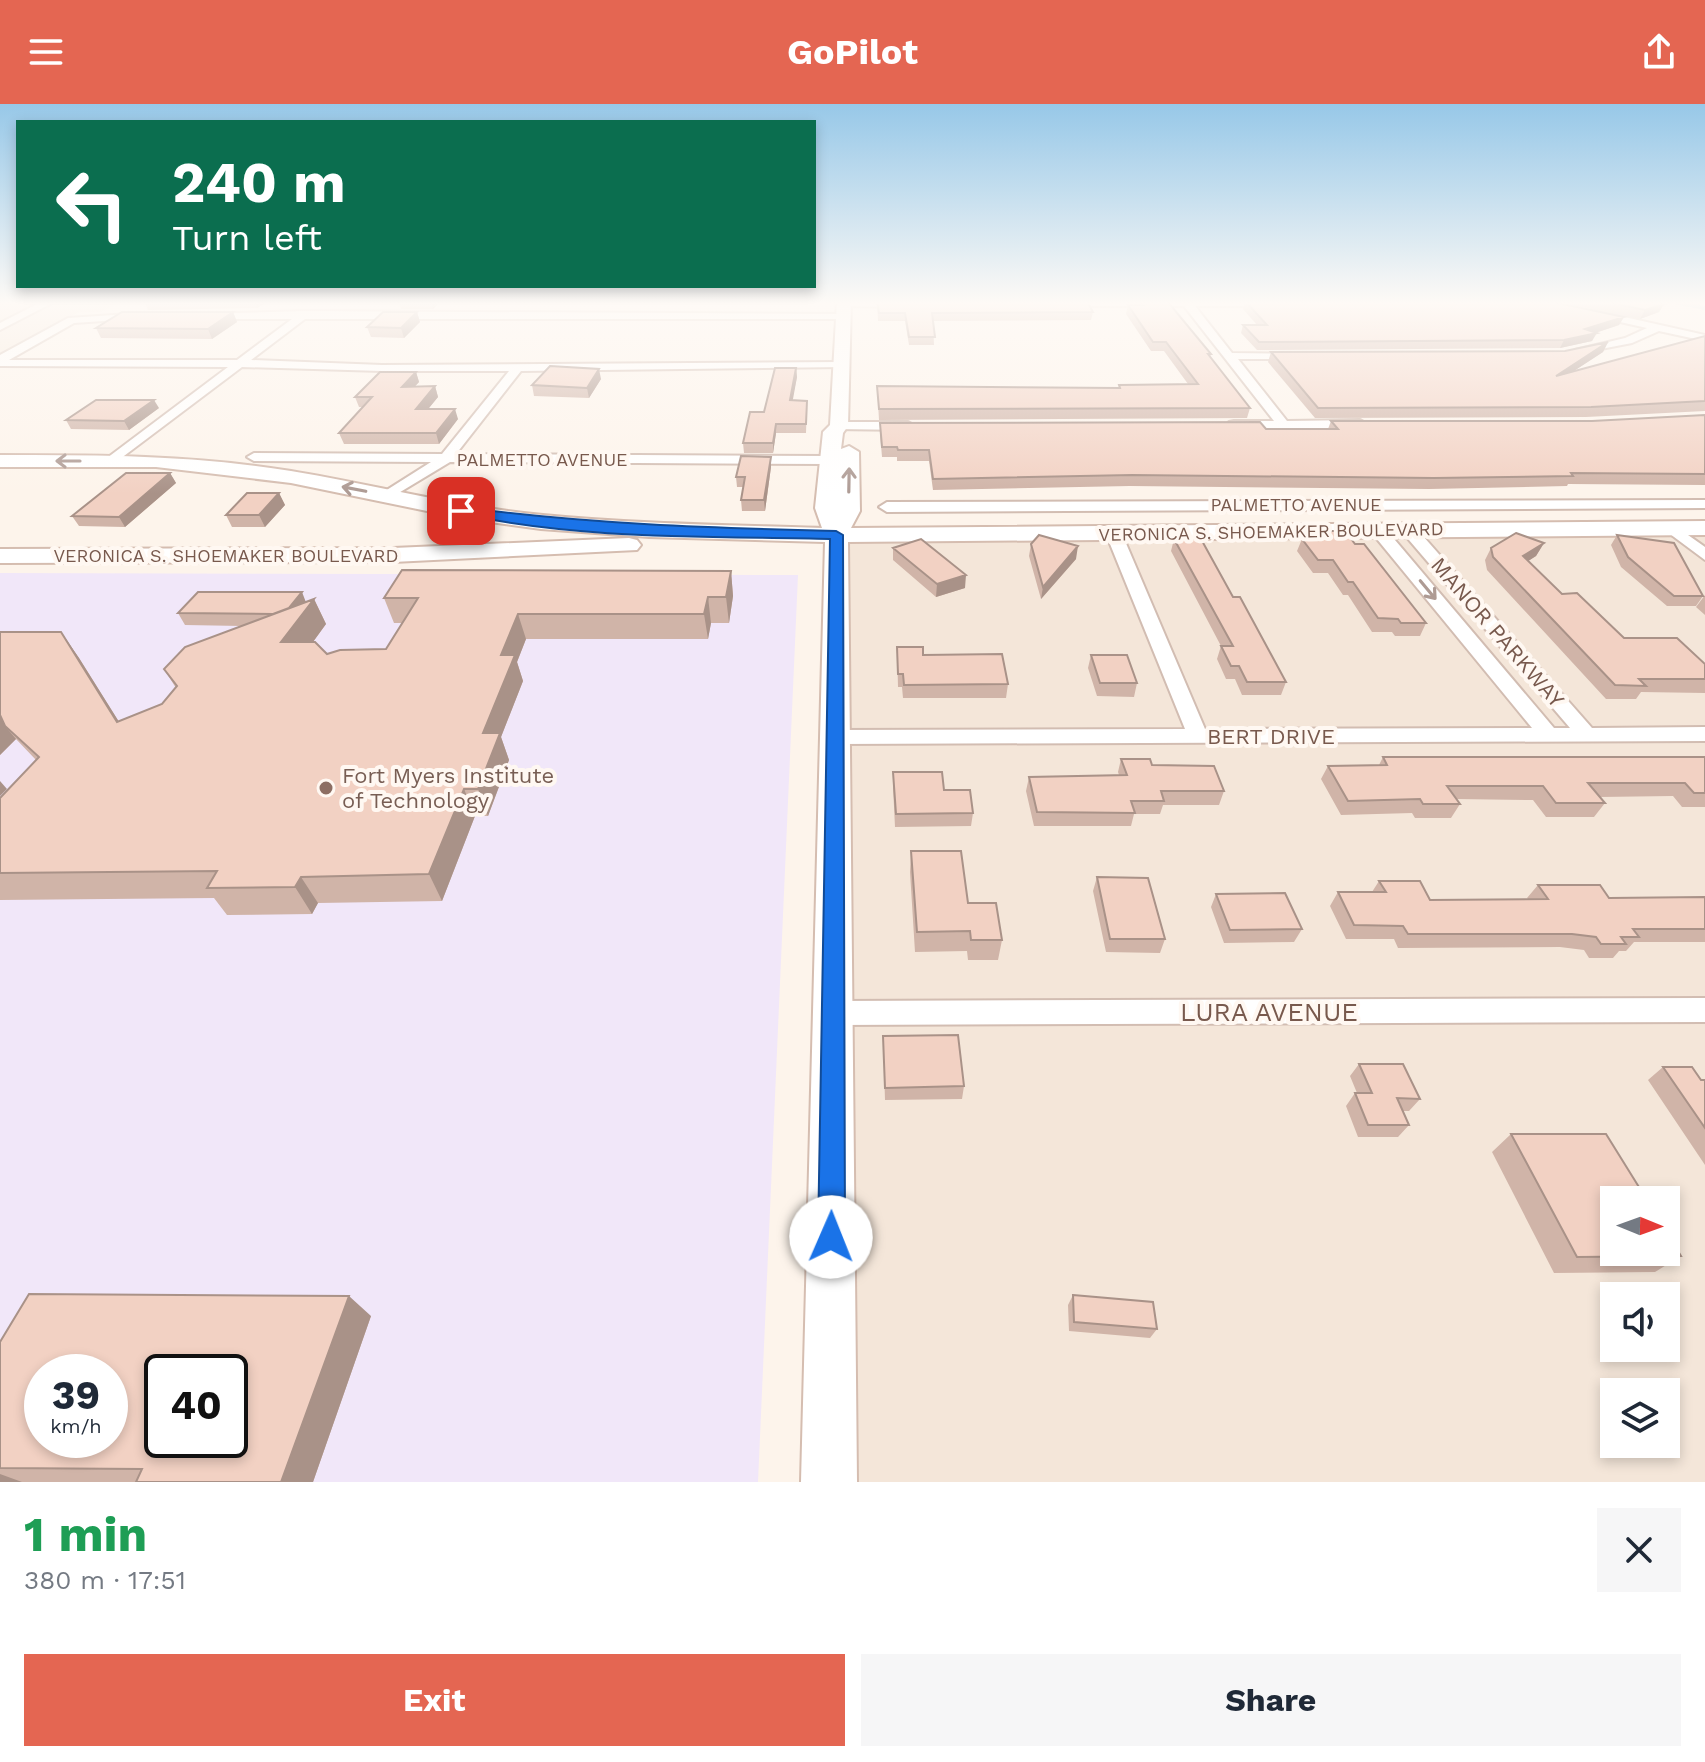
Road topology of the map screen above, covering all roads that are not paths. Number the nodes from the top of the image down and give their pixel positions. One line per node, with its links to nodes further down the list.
1 (237, 365): 16 (street)
2 (286, 365): 6 (street)
3 (742, 365): 6 (street)
4 (841, 365): 10 (street)
5 (1237, 365): 9 (street)
6 (519, 366): 13 (street)
7 (1380, 424): 9 (street)
8 (1221, 425): 9 (street)
9 (1284, 425)
10 (839, 426): 11 (street); 14 (street); 26 (street, one-way to 10)
11 (920, 426)
12 (254, 457): 13 (street, PALMETTO AVENUE)
13 (444, 460): 14 (street, PALMETTO AVENUE); 17 (street)
14 (829, 460): 26 (street)
15 (0, 461): 16 (street, VERONICA S. SHOEMAKER BOULEVARD, one-way to 15)
16 (112, 461): 17 (street, VERONICA S. SHOEMAKER BOULEVARD, one-way to 16)
17 (387, 496): 20 (street, VERONICA S. SHOEMAKER BOULEVARD)
18 (1705, 504): 19 (street, PALMETTO AVENUE)
19 (887, 507)
20 (469, 512): 26 (street, VERONICA S. SHOEMAKER BOULEVARD); 27 (street)
21 (1671, 528): 22 (street, VERONICA S. SHOEMAKER BOULEVARD); 24 (street, VERONICA S. SHOEMAKER BOULEVARD); 28 (street)
22 (1705, 528)
23 (1378, 530): 24 (street, VERONICA S. SHOEMAKER BOULEVARD); 25 (street, VERONICA S. SHOEMAKER BOULEVARD); 31 (street, MANOR PARKWAY, one-way to 31)
24 (1409, 530): 32 (street, MANOR PARKWAY)
25 (1114, 534): 26 (street, VERONICA S. SHOEMAKER BOULEVARD); 33 (street)
26 (836, 535): 27 (street, VERONICA S. SHOEMAKER BOULEVARD); 34 (street)
27 (439, 555): 29 (street, VERONICA S. SHOEMAKER BOULEVARD)
28 (1705, 555)
29 (0, 556)
30 (1705, 734): 32 (street, BERT DRIVE)
31 (1549, 735): 32 (street, BERT DRIVE); 33 (street, BERT DRIVE)
32 (1587, 735)
33 (1198, 736): 34 (street, BERT DRIVE)
34 (837, 737): 36 (street)
35 (1705, 1010): 36 (street, LURA AVENUE)
36 (834, 1013): 37 (street)
37 (829, 1482)

